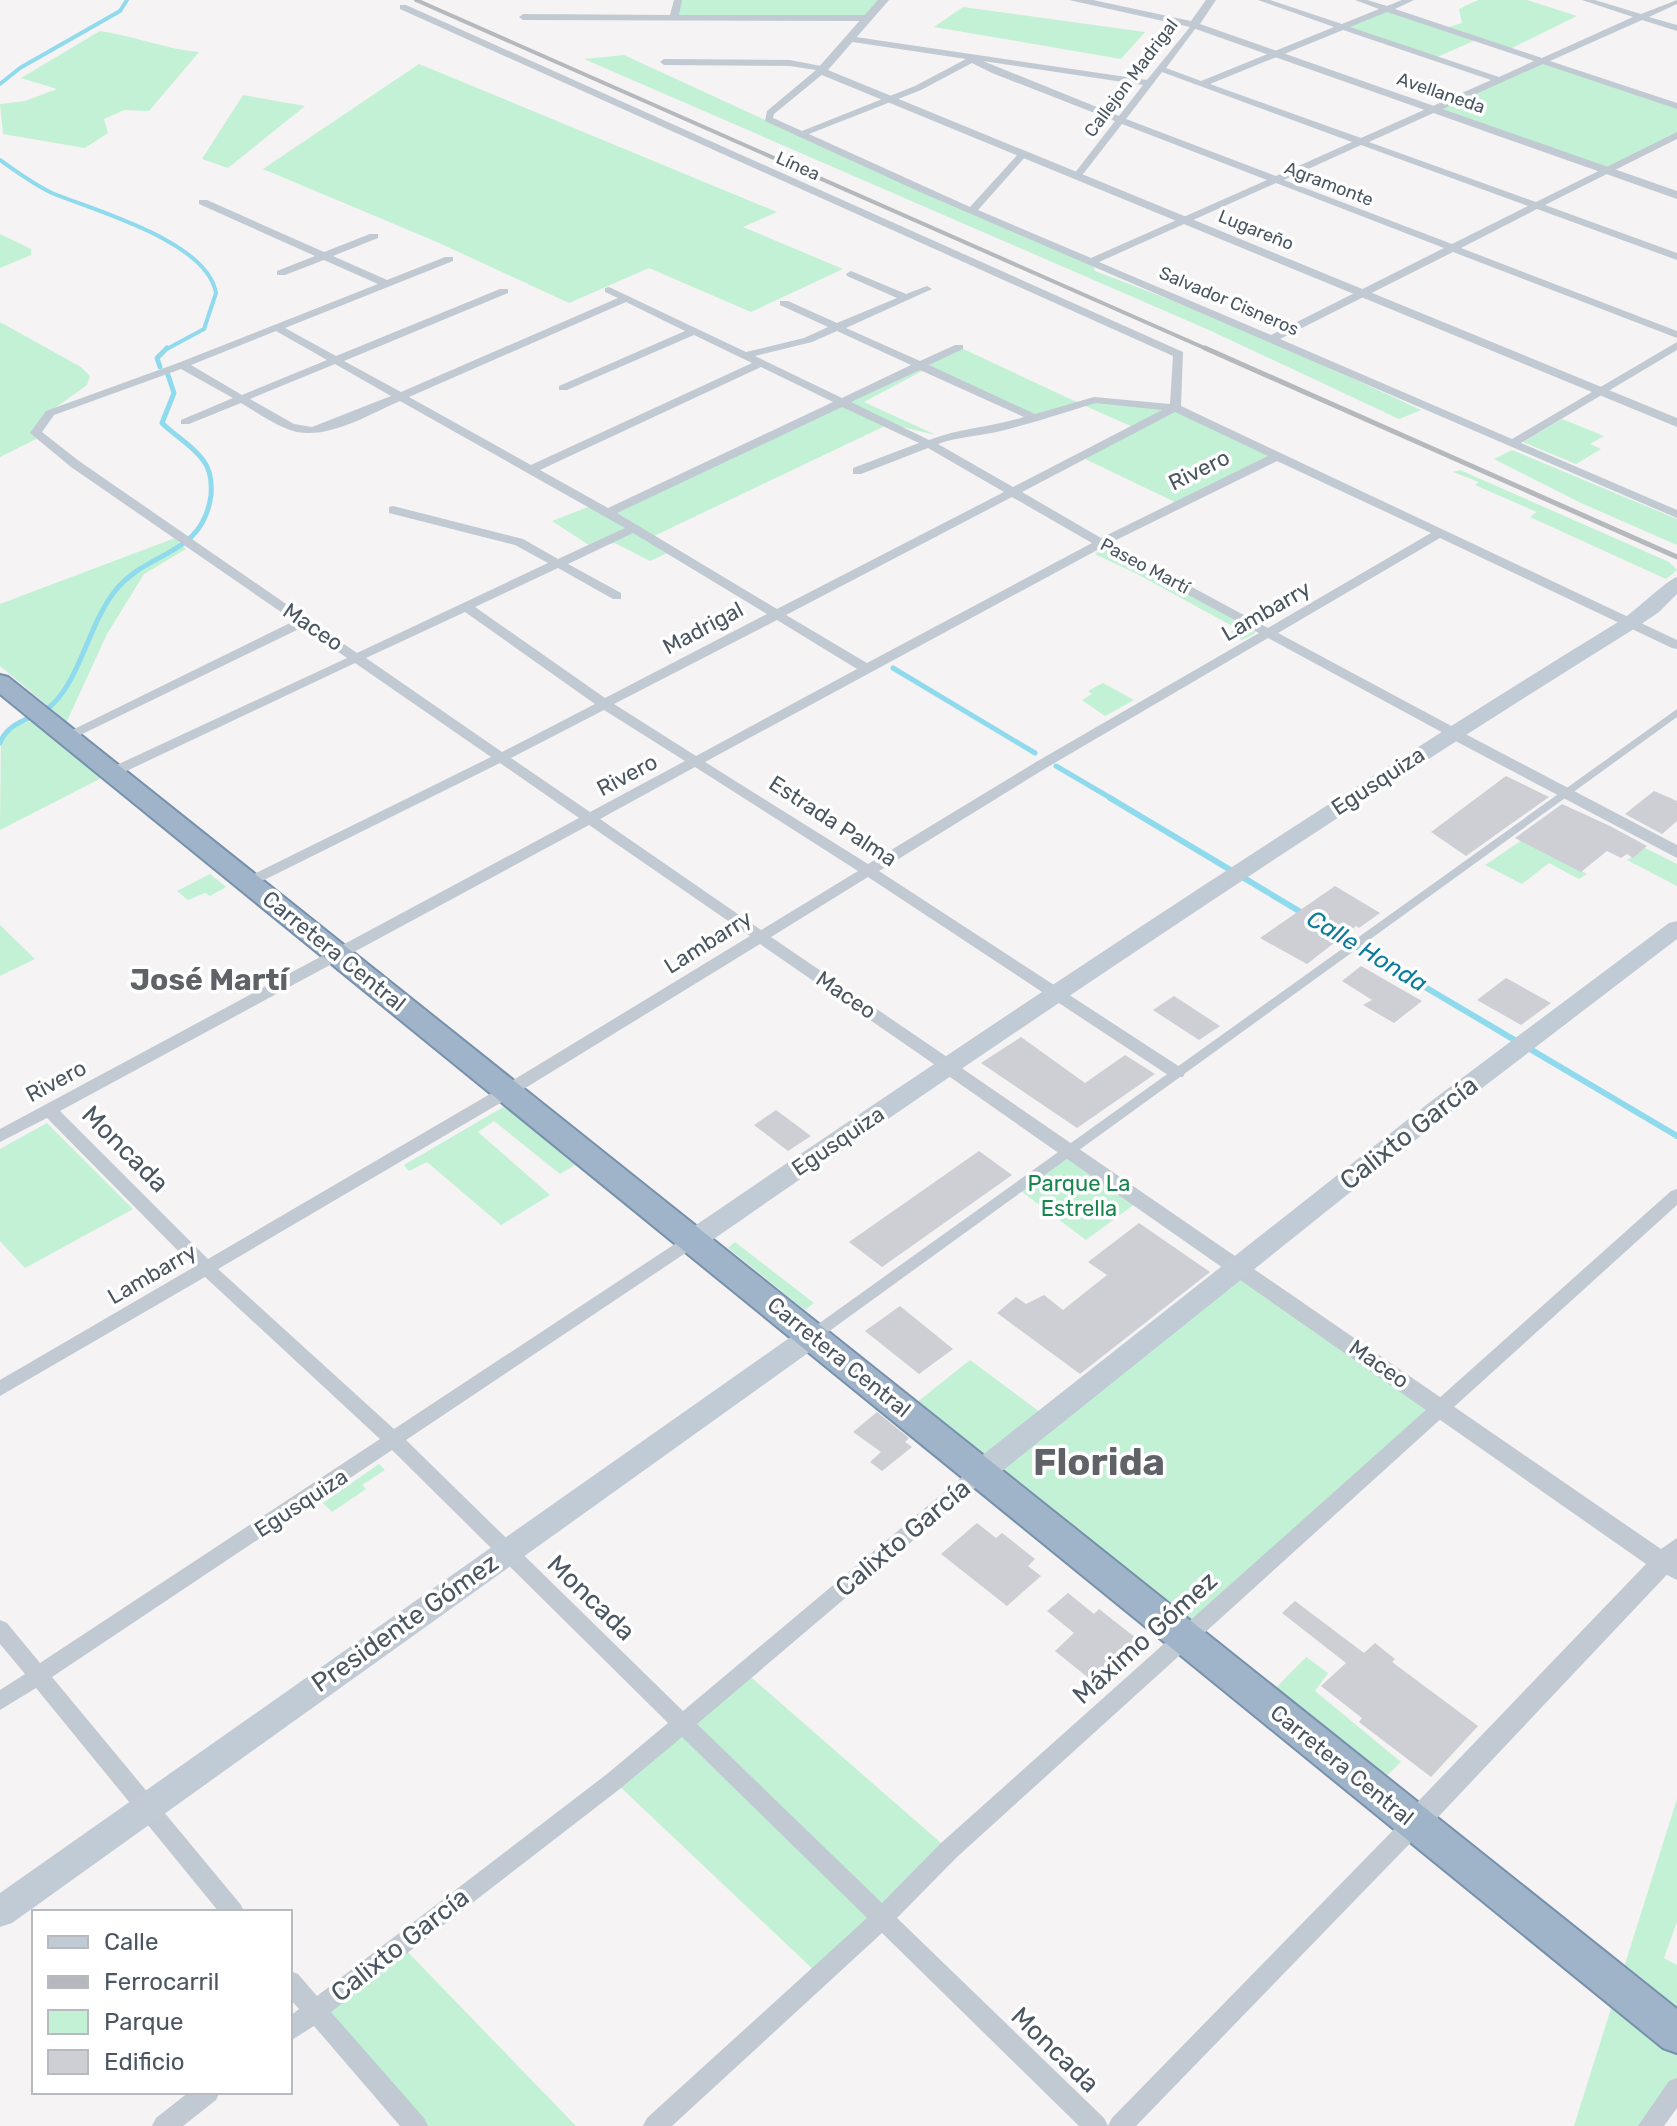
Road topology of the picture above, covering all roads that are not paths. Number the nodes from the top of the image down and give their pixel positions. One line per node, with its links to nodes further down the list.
1 (678, 0): 16 (street)
2 (884, 0): 18 (street)
3 (1074, 0): 9 (street, Avellaneda)
4 (1211, 0): 19 (street, Callejon Madrigal)
5 (1262, 0): 20 (street)
6 (1359, 0): 13 (street)
7 (1410, 0): 13 (street)
8 (1586, 0): 17 (street)
9 (1090, 1): 19 (street, Avellaneda)
10 (1677, 1): 17 (street)
11 (614, 4): 15 (street)
12 (403, 7): 81 (street, Línea)
13 (1388, 9): 20 (street); 25 (street)
14 (523, 17): 15 (street)
15 (609, 17): 16 (street)
16 (674, 17): 18 (street)
17 (1640, 17): 21 (street); 25 (street)
18 (868, 18): 22 (street)
19 (1194, 25): 23 (street, Avellaneda); 27 (street, Callejon Madrigal)
20 (1343, 27): 23 (street); 29 (street)
21 (1677, 28)
22 (849, 39): 24 (street); 28 (street)
23 (1276, 54): 31 (street); 34 (street, Avellaneda)
24 (972, 59): 30 (street); 32 (street); 35 (street, Agramonte)
25 (1544, 60): 29 (street); 33 (street)
26 (664, 62): 28 (street)
27 (1161, 69): 30 (street, Callejon Madrigal); 31 (street)
28 (822, 70): 32 (street, Lugareño); 36 (street, Salvador Cisneros)
29 (1499, 80): 34 (street)
30 (1149, 83): 35 (street, Callejon Madrigal)
31 (1203, 83): 38 (street)
32 (889, 101): 36 (street); 39 (street, Lugareño)
33 (1677, 106)
34 (1432, 110): 38 (street); 40 (street, Avellaneda)
35 (1123, 120): 41 (street, Callejon Madrigal); 42 (street, Agramonte)
36 (802, 134): 46 (street, Salvador Cisneros)
37 (1677, 135): 40 (street)
38 (1361, 142): 42 (street); 45 (street)
39 (1023, 154): 41 (street, Lugareño); 46 (street)
40 (1609, 171): 43 (street, Avellaneda); 45 (street)
41 (1077, 176): 47 (street, Lugareño)
42 (1277, 181): 47 (street); 49 (street, Agramonte)
43 (1677, 195)
44 (203, 202): 50 (street)
45 (1536, 206): 49 (street); 51 (street)
46 (972, 211): 53 (street, Salvador Cisneros)
47 (1184, 220): 53 (street); 60 (street, Lugareño)
48 (374, 236): 50 (street)
49 (1453, 248): 60 (street); 67 (street, Agramonte)
50 (324, 256): 54 (street); 56 (street)
51 (1677, 257)
52 (449, 259): 56 (street)
53 (1091, 262): 68 (street, Salvador Cisneros)
54 (281, 273)
55 (851, 274): 61 (street)
56 (385, 283): 64 (street)
57 (927, 289): 61 (street)
58 (609, 290): 62 (street, Paseo Martí)
59 (504, 291): 72 (street)
60 (1363, 293): 68 (street); 77 (street, Lugareño)
61 (905, 298): 65 (street)
62 (625, 299): 66 (street, Paseo Martí); 78 (street)
63 (784, 303): 65 (street)
64 (276, 327): 72 (street); 74 (street)
65 (837, 328): 71 (street); 75 (street)
66 (696, 330): 71 (street, Paseo Martí); 76 (street)
67 (1677, 335)
68 (1272, 339): 86 (street, Salvador Cisneros)
69 (1677, 345): 77 (street)
70 (959, 347): 75 (street)
71 (746, 355): 73 (street, Paseo Martí)
72 (336, 360): 78 (street); 79 (street)
73 (761, 363): 80 (street, Paseo Martí); 88 (street)
74 (182, 365): 79 (street); 102 (street, Maceo)
75 (918, 366): 80 (street); 82 (street)
76 (563, 388)
77 (1600, 391): 84 (street, Lugareño); 86 (street)
78 (403, 396): 79 (street); 88 (street)
79 (243, 400): 83 (street)
80 (844, 402): 85 (street, Paseo Martí); 92 (street)
81 (1175, 408): 82 (street); 87 (street); 90 (street, Madrigal)
82 (1037, 419): 85 (street)
83 (185, 422)
84 (1677, 423)
85 (927, 443): 89 (street); 90 (street, Paseo Martí)
86 (1511, 444): 93 (street, Salvador Cisneros)
87 (1277, 456): 95 (street); 96 (street, Rivero)
88 (531, 470): 92 (street)
89 (857, 471)
90 (1014, 493): 96 (street, Paseo Martí); 101 (street, Madrigal)
91 (393, 510): 97 (street)
92 (608, 513): 94 (street)
93 (1677, 514)
94 (634, 528): 97 (street); 101 (street)
95 (1440, 533): 103 (street); 104 (street, Lambarry)
96 (1101, 543): 104 (street, Paseo Martí); 107 (street, Rivero)
97 (559, 562): 99 (street); 100 (street)
98 (1677, 583): 103 (main road, Egusquiza)
99 (617, 596)
100 (466, 607): 106 (street); 109 (street, Estrada Palma)
101 (775, 613): 107 (street); 109 (street, Madrigal)
102 (305, 621): 106 (street, Maceo); 111 (street)
103 (1630, 623): 105 (street); 112 (main road, Egusquiza)
104 (1272, 633): 112 (street, Paseo Martí); 119 (street, Lambarry)
105 (1677, 645)
106 (357, 657): 113 (street, Maceo); 115 (street)
107 (867, 669): 114 (street, Rivero)
108 (1, 684): 111 (highway, Carretera Central)
109 (604, 704): 113 (street, Madrigal); 114 (street, Estrada Palma)
110 (1677, 712): 116 (street)
111 (47, 719): 115 (highway, Carretera Central)
112 (1452, 732): 116 (street, Paseo Martí); 124 (main road, Egusquiza)
113 (500, 758): 117 (street, Maceo); 120 (street, Madrigal)
114 (698, 762): 117 (street, Rivero); 119 (street, Estrada Palma)
115 (113, 772): 120 (highway, Carretera Central)
116 (1563, 794): 118 (street, Paseo Martí); 126 (street)
117 (589, 819): 122 (street, Maceo); 123 (street, Rivero)
118 (1677, 852)
119 (869, 870): 122 (street, Lambarry); 124 (street, Estrada Palma)
120 (249, 882): 123 (highway, Carretera Central)
121 (1677, 928): 133 (main road, Calixto García)
122 (759, 937): 125 (street, Maceo); 127 (street, Lambarry)
123 (336, 955): 127 (highway, Carretera Central); 128 (street, Rivero)
124 (1057, 993): 125 (main road, Egusquiza); 126 (street, Estrada Palma)
125 (947, 1065): 130 (street, Maceo); 132 (main road, Egusquiza)
126 (1177, 1073): 130 (street)
127 (508, 1091): 132 (highway, Carretera Central); 134 (street, Lambarry)
128 (49, 1110): 129 (street, Rivero); 134 (street, Moncada)
129 (0, 1136)
130 (1070, 1150): 133 (street, Maceo); 135 (street)
131 (1677, 1195): 137 (street, Máximo Gómez)
132 (693, 1240): 135 (highway, Carretera Central); 138 (street, Egusquiza)
133 (1239, 1267): 137 (street, Maceo); 139 (main road, Calixto García)
134 (206, 1268): 136 (street, Lambarry); 138 (street, Moncada)
135 (812, 1336): 139 (highway, Carretera Central); 140 (main road, Presidente Gómez)
136 (0, 1389)
137 (1442, 1408): 141 (street, Maceo); 143 (street, Máximo Gómez)
138 (395, 1441): 140 (street, Moncada); 144 (street, Egusquiza)
139 (981, 1472): 143 (highway, Carretera Central); 146 (street, Calixto García)
140 (506, 1552): 146 (street, Moncada); 147 (main road, Presidente Gómez)
141 (1672, 1561): 148 (street)
142 (0, 1629): 144 (street)
143 (1183, 1638): 148 (highway, Carretera Central); 151 (street, Máximo Gómez)
144 (38, 1676): 145 (street, Egusquiza); 147 (street)
145 (0, 1701)
146 (683, 1723): 151 (street, Moncada); 153 (street, Calixto García)
147 (145, 1806): 149 (street); 150 (main road, Presidente Gómez)
148 (1415, 1823): 155 (highway, Carretera Central); 162 (street)
149 (231, 1910)
150 (0, 1912)
151 (883, 1917): 160 (street, Máximo Gómez); 161 (street, Moncada)
152 (292, 1984): 153 (street)
153 (314, 2011): 154 (street, Calixto García); 159 (street)
154 (292, 2028)
155 (1677, 2034)
156 (1677, 2089): 163 (street)
157 (205, 2094): 158 (street)
158 (164, 2126)
159 (416, 2126)
160 (655, 2126)
161 (1096, 2126)
162 (1120, 2126)
163 (1650, 2126)

